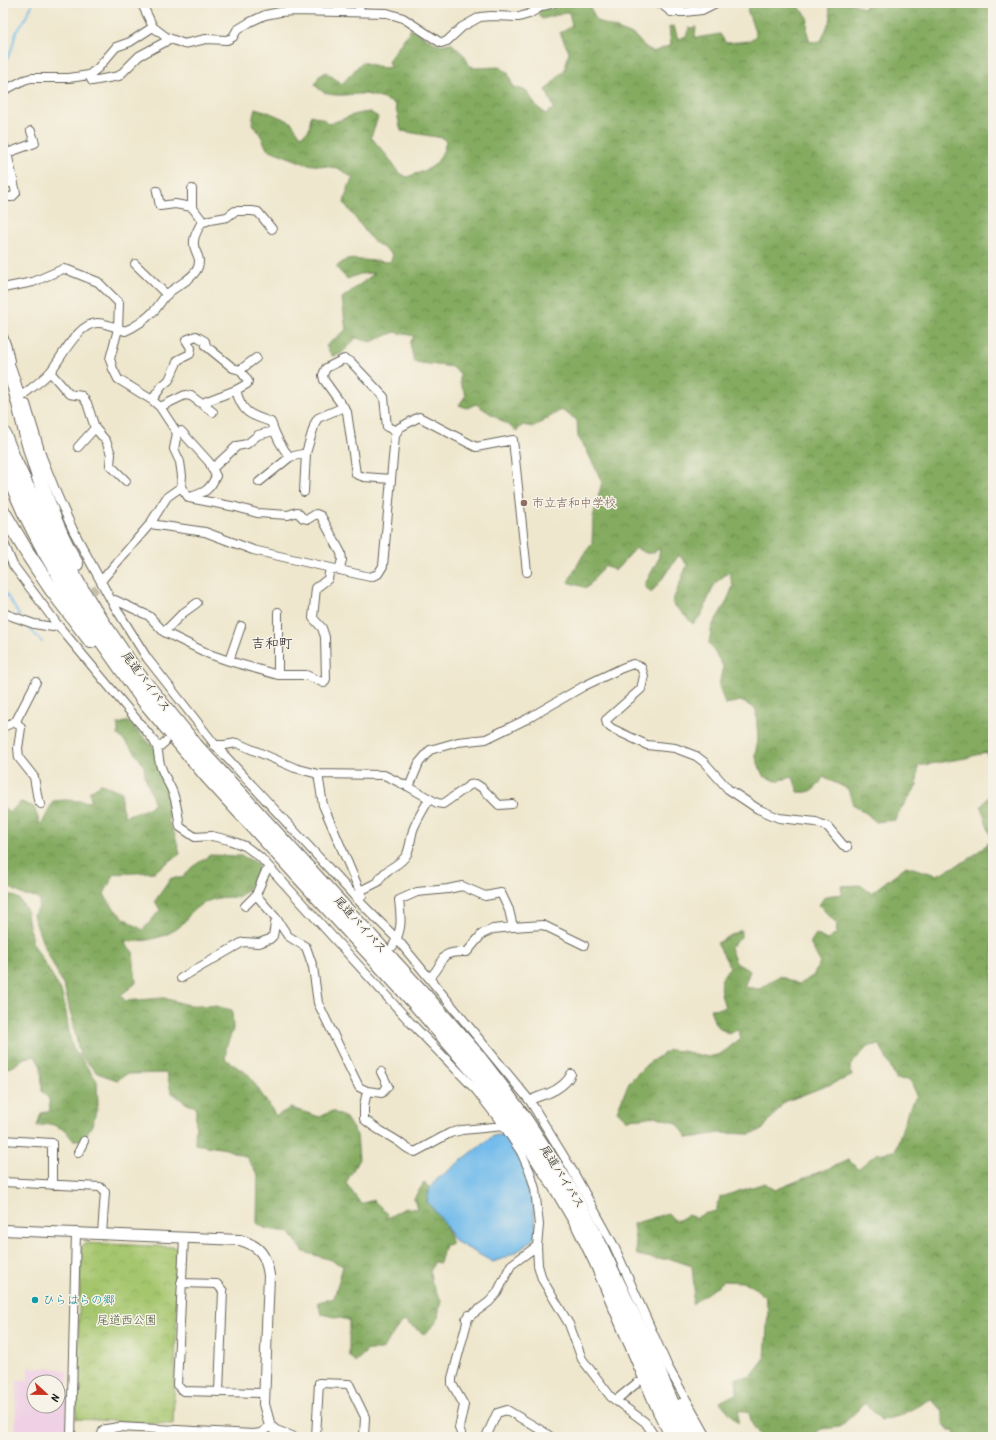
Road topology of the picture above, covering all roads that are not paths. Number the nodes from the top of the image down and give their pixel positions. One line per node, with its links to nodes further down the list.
1 (143, 3): 6 (street)
2 (554, 3): 5 (street)
3 (660, 3): 4 (street)
4 (716, 3)
5 (360, 7): 7 (street)
6 (153, 27): 7 (street); 8 (street)
7 (169, 38): 8 (street)
8 (89, 75): 9 (street)
9 (3, 91)
10 (31, 131): 12 (street)
11 (3, 144): 12 (street)
12 (7, 153): 14 (street)
13 (3, 183): 14 (street)
14 (13, 183): 17 (street)
15 (192, 189): 18 (street)
16 (157, 191): 18 (street)
17 (3, 197)
18 (192, 207): 19 (street)
19 (201, 223): 20 (street); 23 (street)
20 (272, 229)
21 (135, 264): 23 (street)
22 (3, 288): 24 (street)
23 (167, 295): 24 (street)
24 (118, 328): 29 (street); 33 (street)
25 (3, 336): 30 (street)
26 (3, 355): 30 (highway)
27 (256, 358): 28 (street)
28 (240, 370): 31 (street); 33 (street)
29 (50, 372): 32 (street); 38 (street)
30 (7, 379): 32 (highway)
31 (236, 390): 34 (street); 39 (street)
32 (20, 397): 60 (street); 70 (highway)
33 (152, 400): 35 (street)
34 (202, 403): 35 (street); 37 (street)
35 (160, 407): 42 (street)
36 (344, 407): 40 (street); 44 (street); 48 (street)
37 (213, 412)
38 (95, 428): 43 (street); 49 (street)
39 (274, 431): 45 (street); 47 (street)
40 (397, 431): 48 (street); 59 (street)
41 (3, 433): 70 (highway, 尾道バイパス)
42 (177, 433): 47 (street); 51 (street)
43 (78, 447)
44 (306, 453): 45 (street); 52 (street)
45 (290, 457): 50 (street)
46 (3, 463): 74 (highway, 尾道バイパス)
47 (212, 469): 53 (street)
48 (391, 479): 58 (street)
49 (126, 481)
50 (259, 482)
51 (181, 487): 53 (street); 55 (street)
52 (304, 492)
53 (189, 498): 58 (street)
54 (3, 512): 74 (highway)
55 (150, 524): 57 (street); 60 (street)
56 (3, 541): 66 (street)
57 (330, 568): 58 (street); 71 (street)
58 (340, 570)
59 (526, 572)
60 (100, 584): 61 (street)
61 (112, 602): 68 (street); 77 (street)
62 (197, 603): 68 (street)
63 (59, 612): 66 (street)
64 (278, 612): 71 (street)
65 (3, 614): 66 (street)
66 (54, 621): 78 (street)
67 (241, 626): 69 (street)
68 (164, 632): 69 (street)
69 (229, 661): 71 (street)
70 (136, 672): 114 (highway, 尾道バイパス)
71 (278, 675)
72 (36, 682): 73 (street)
73 (16, 721): 75 (street); 82 (street)
74 (164, 725): 129 (highway, 尾道バイパス)
75 (3, 727)
76 (165, 742): 78 (street)
77 (213, 745): 79 (street); 88 (street)
78 (158, 748): 85 (street)
79 (318, 774): 80 (street); 86 (street)
80 (409, 787): 81 (street); 84 (street)
81 (429, 799): 83 (street); 86 (street)
82 (41, 804)
83 (512, 804)
84 (847, 847)
85 (270, 868): 87 (street); 100 (street)
86 (360, 891): 88 (street)
87 (256, 895): 89 (street); 90 (street)
88 (359, 901): 92 (street)
89 (245, 906)
90 (276, 918): 94 (street); 98 (street)
91 (513, 927): 92 (street); 93 (street); 95 (street)
92 (395, 943): 95 (street)
93 (584, 945)
94 (181, 978)
95 (429, 978): 99 (street)
96 (381, 1072): 98 (street)
97 (571, 1074): 99 (street)
98 (367, 1091): 100 (street)
99 (530, 1101): 132 (street)
100 (504, 1126): 110 (street)
101 (3, 1140): 105 (street)
102 (84, 1141): 103 (street)
103 (78, 1153)
104 (3, 1182): 105 (street)
105 (52, 1184): 108 (street)
106 (3, 1230): 107 (street)
107 (76, 1232): 108 (street); 121 (street)
108 (102, 1234): 109 (street)
109 (184, 1238): 111 (street); 117 (street)
110 (537, 1246): 112 (street); 118 (street)
111 (181, 1283): 116 (street); 116 (street)
112 (470, 1315): 113 (street); 120 (street)
113 (463, 1322)
114 (646, 1345): 130 (highway, 尾道バイパス); 131 (highway)
115 (637, 1382): 118 (street)
116 (219, 1391): 117 (street)
117 (264, 1393): 119 (street)
118 (616, 1400): 128 (street)
119 (270, 1426): 122 (street); 123 (street)
120 (461, 1433)
121 (71, 1437)
122 (102, 1437)
123 (292, 1437)
124 (316, 1437): 125 (street)
125 (364, 1437)
126 (486, 1437): 127 (street)
127 (551, 1437)
128 (655, 1437)
129 (672, 1437)
130 (686, 1437)
131 (699, 1437)
132 (707, 1437)

